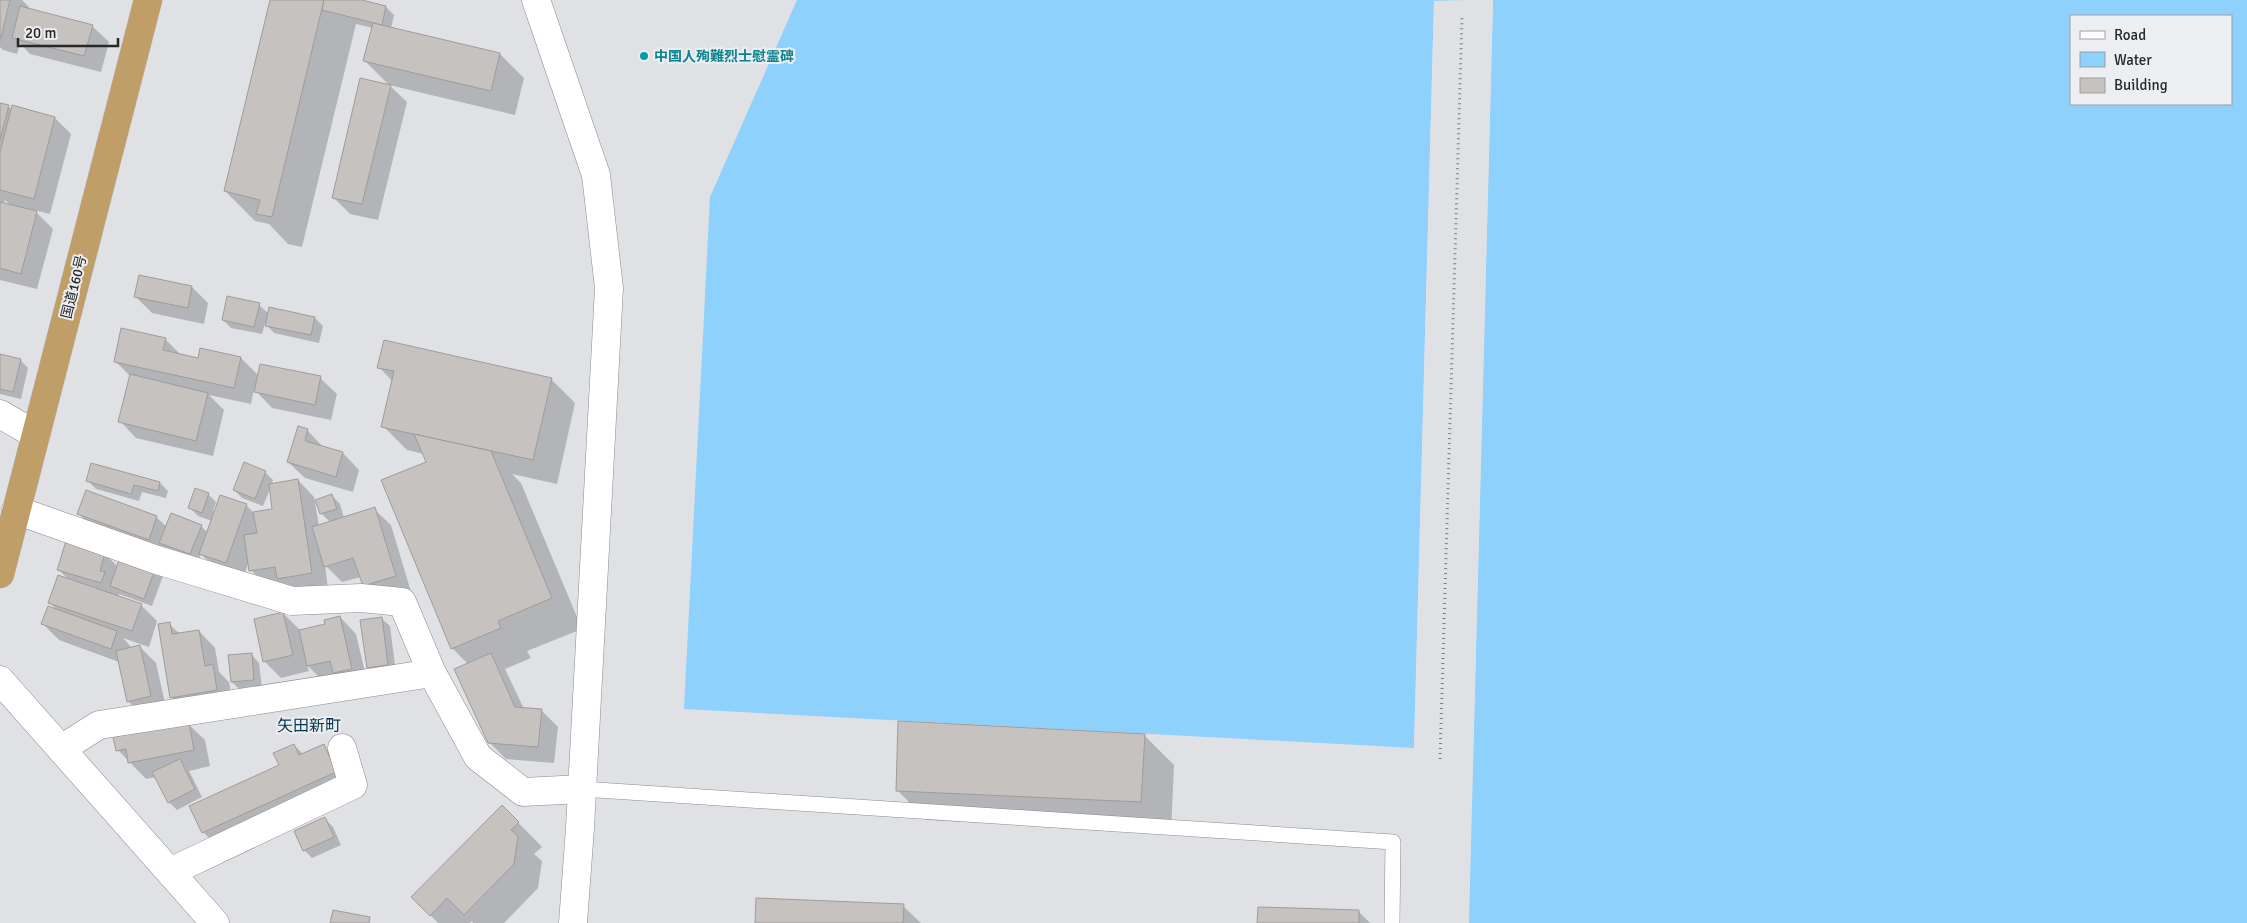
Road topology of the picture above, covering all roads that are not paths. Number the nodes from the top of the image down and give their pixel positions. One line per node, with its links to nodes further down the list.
1 (148, 0): 4 (highway, 国道160号)
2 (536, 0): 11 (street)
3 (0, 414): 4 (street)
4 (36, 434): 5 (highway, 国道160号)
5 (16, 510): 6 (highway, 国道160号); 7 (street)
6 (0, 574)
7 (432, 673): 10 (street); 11 (street)
8 (0, 680): 10 (street)
9 (342, 748): 12 (street)
10 (61, 749): 12 (street)
11 (582, 790): 14 (street); 15 (lane)
12 (170, 872): 13 (street)
13 (216, 923)
14 (573, 923)
15 (1392, 923)

